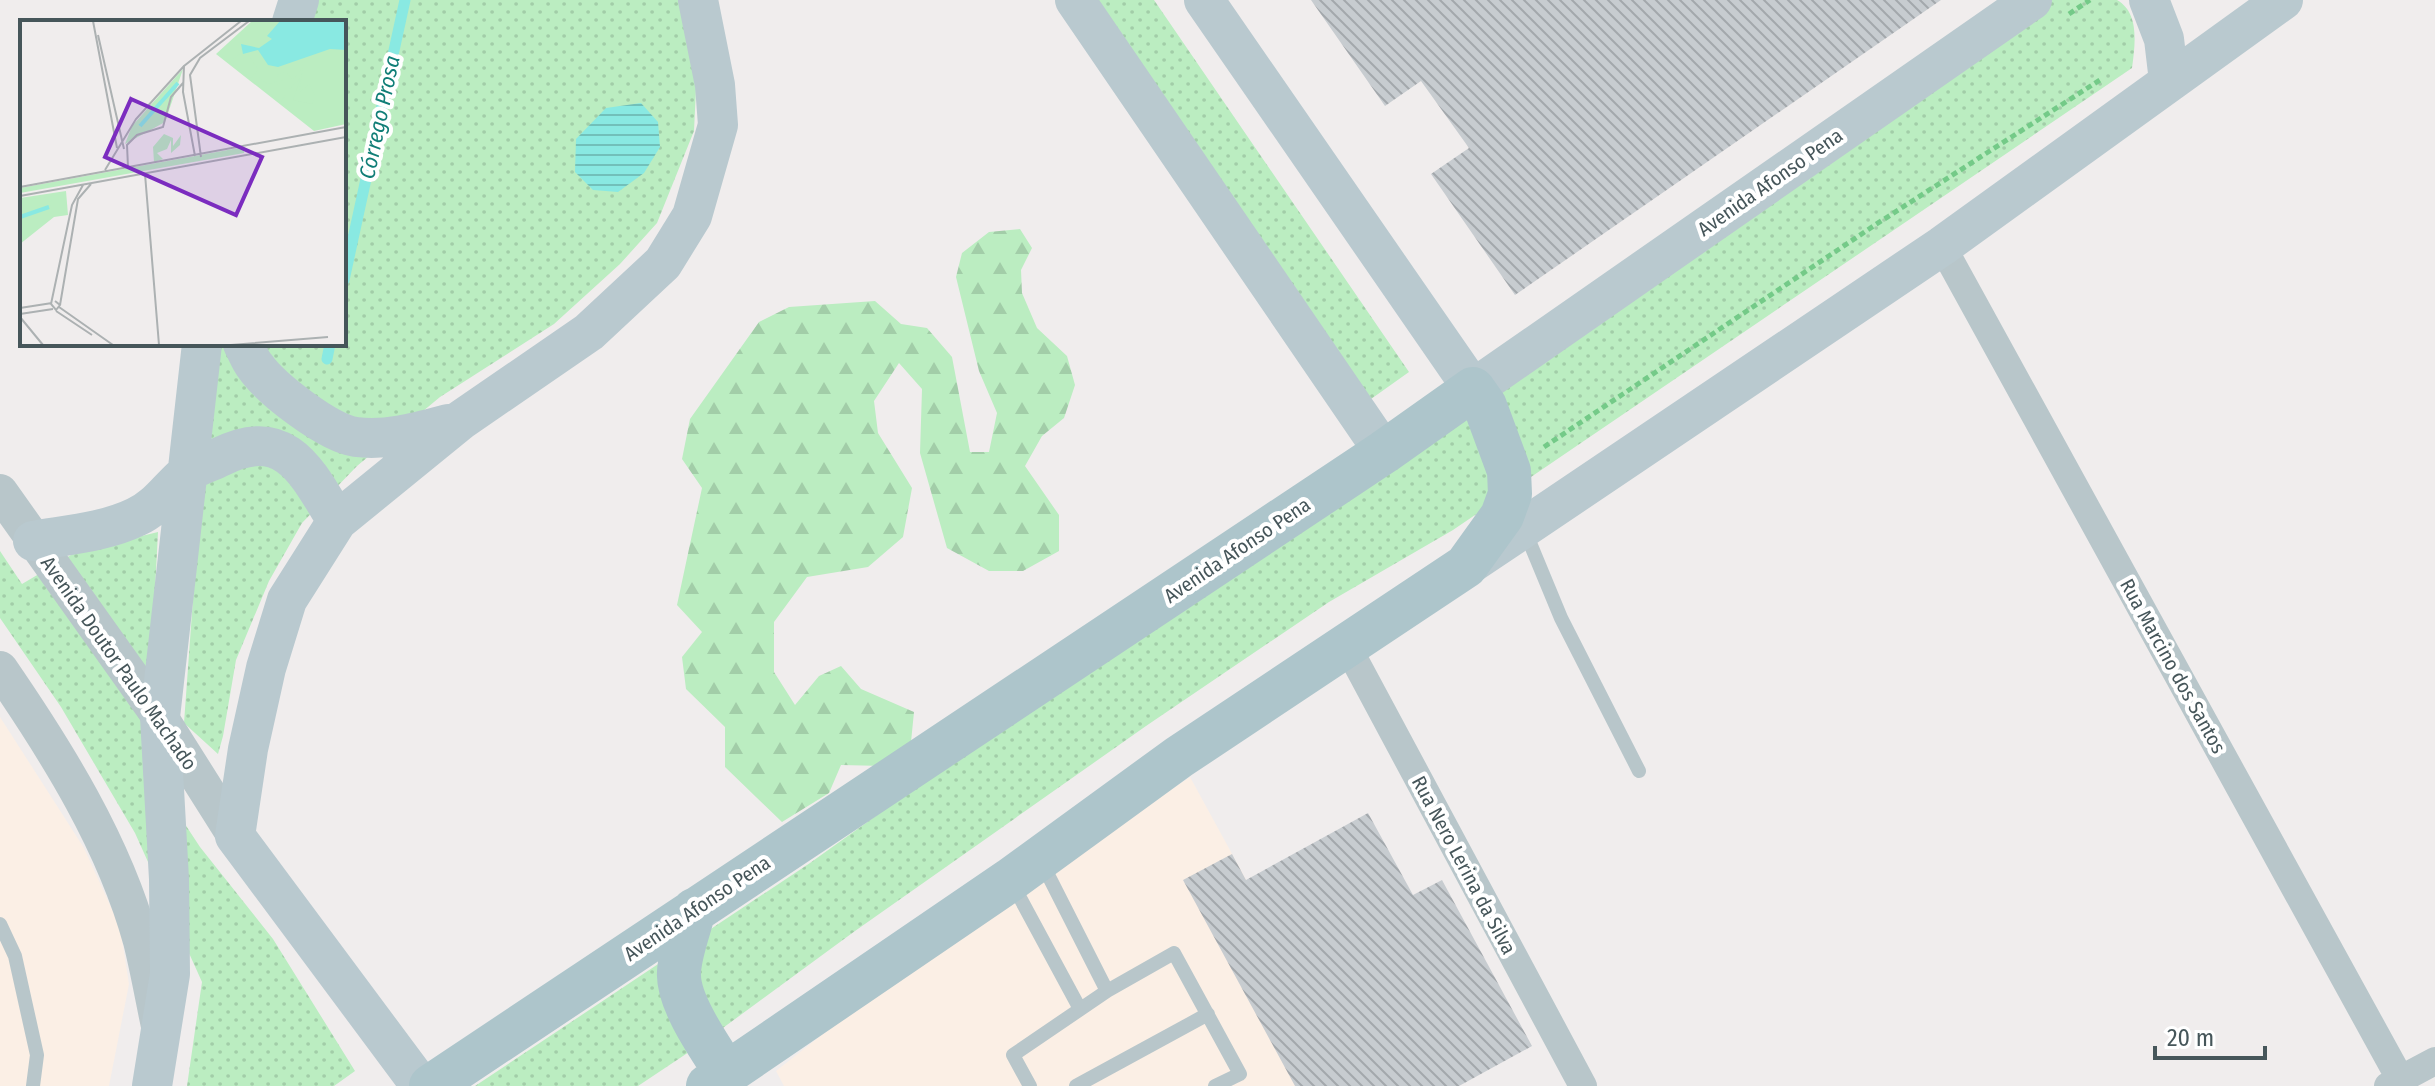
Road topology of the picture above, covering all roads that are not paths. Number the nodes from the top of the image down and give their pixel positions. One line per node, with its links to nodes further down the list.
1 (299, 0): 8 (main road)
2 (698, 0): 14 (main road)
3 (1075, 0): 15 (main road)
4 (1204, 0): 13 (main road)
5 (2032, 0): 13 (main road, Avenida Afonso Pena)
6 (2149, 0): 9 (main road)
7 (2255, 5): 9 (main road)
8 (293, 20)
9 (2169, 81): 10 (main road)
10 (1942, 246): 19 (main road); 36 (street, Rua Marcino dos Santos)
11 (202, 346): 16 (main road)
12 (244, 346): 14 (main road)
13 (1473, 389): 15 (main road, Avenida Afonso Pena); 21 (main road)
14 (461, 420): 18 (main road)
15 (1384, 452): 28 (main road, Avenida Afonso Pena)
16 (188, 472): 18 (main road); 20 (main road); 24 (main road)
17 (0, 492): 20 (street, Avenida Doutor Paulo Machado)
18 (337, 521): 26 (main road)
19 (1523, 527): 21 (main road); 25 (lane)
20 (33, 541): 24 (street, Avenida Doutor Paulo Machado)
21 (1466, 566): 22 (main road)
22 (1346, 644): 27 (main road); 44 (street, Rua Nero Lerina da Silva)
23 (0, 669): 33 (street)
24 (160, 717): 26 (street, Avenida Doutor Paulo Machado); 33 (main road)
25 (1639, 771)
26 (235, 836): 39 (main road)
27 (1024, 869): 30 (lane); 31 (lane); 35 (main road)
28 (694, 910): 35 (main road); 40 (main road, Avenida Afonso Pena)
29 (0, 924): 37 (lane)
30 (1107, 991): 31 (lane); 32 (lane)
31 (1080, 1009): 41 (lane)
32 (1208, 1014): 42 (lane); 43 (lane)
33 (160, 1031): 38 (main road)
34 (2435, 1061): 36 (street)
35 (723, 1082)
36 (2397, 1084)
37 (33, 1086)
38 (152, 1086)
39 (421, 1086)
40 (431, 1086)
41 (1030, 1086)
42 (1076, 1086)
43 (1215, 1086)
44 (1583, 1086)

